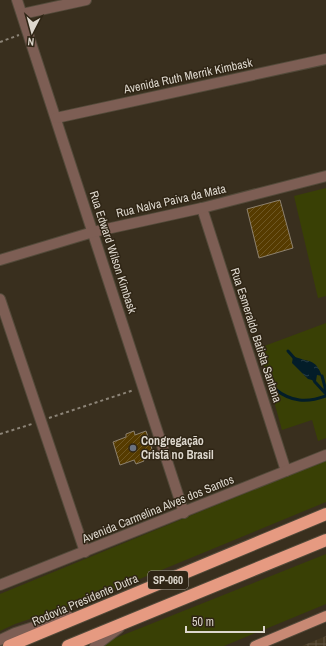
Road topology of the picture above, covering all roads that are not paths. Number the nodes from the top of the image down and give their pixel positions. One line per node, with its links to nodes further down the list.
1 (17, 0): 3 (street, Rua Edward Wilson Kimbask)
2 (86, 0): 3 (street)
3 (22, 14): 5 (street, Rua Edward Wilson Kimbask)
4 (326, 59): 5 (street, Avenida Ruth Merrik Kimbask)
5 (56, 118): 8 (street, Rua Edward Wilson Kimbask)
6 (326, 176): 7 (street, Rua Nalva Paiva da Mata)
7 (202, 208): 8 (street, Rua Nalva Paiva da Mata); 12 (street, Rua Esmeraldo Batista Santana)
8 (93, 232): 9 (street, Rua Nalva Paiva da Mata); 13 (street, Rua Edward Wilson Kimbask)
9 (0, 260)
10 (0, 299): 16 (street)
11 (326, 455): 12 (street, Avenida Carmelina Alves dos Santos)
12 (286, 471): 13 (street, Avenida Carmelina Alves dos Santos)
13 (184, 513): 16 (street, Avenida Carmelina Alves dos Santos)
14 (326, 514): 18 (highway, Rodovia Presidente Dutra / SP-060)
15 (326, 540): 20 (highway, SP-060)
16 (85, 552): 17 (street, Avenida Carmelina Alves dos Santos)
17 (0, 585)
18 (120, 600): 21 (street); 22 (highway, Rodovia Presidente Dutra / SP-060)
19 (326, 616): 25 (main road)
20 (129, 621): 23 (highway, SP-060); 24 (street)
21 (0, 640)
22 (9, 646)
23 (68, 646)
24 (95, 646)
25 (255, 646)

